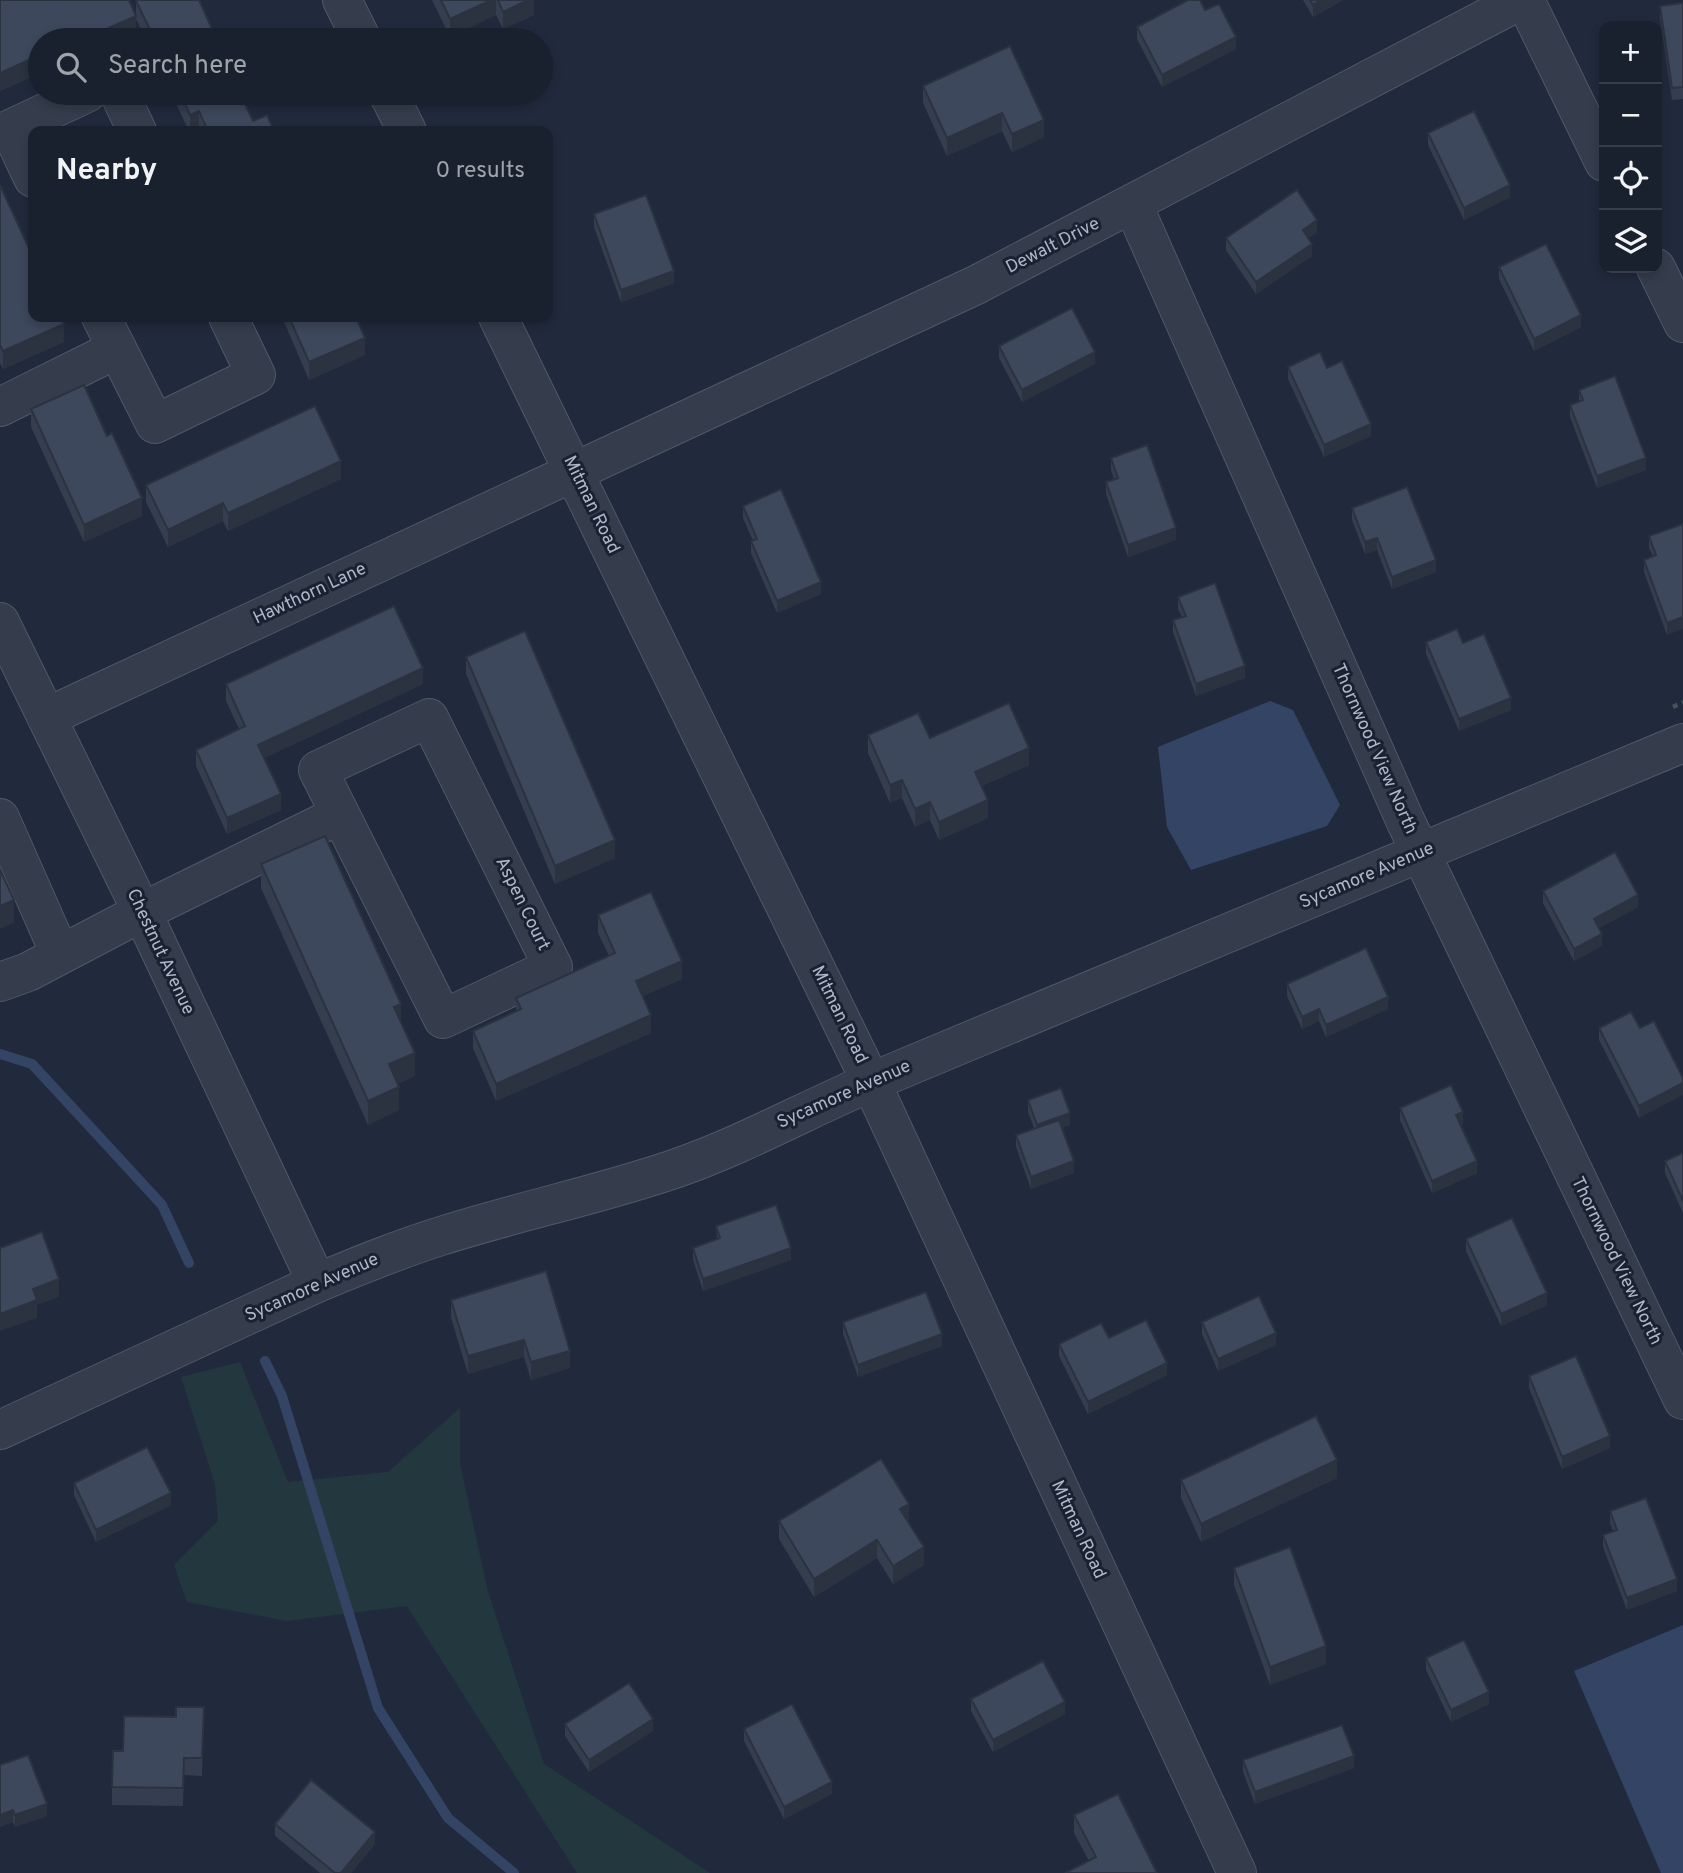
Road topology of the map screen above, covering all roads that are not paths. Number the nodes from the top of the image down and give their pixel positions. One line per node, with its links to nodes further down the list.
1 (342, 0): 3 (street)
2 (1523, 0): 9 (street); 11 (street, Dewalt Drive)
3 (356, 28)
4 (61, 105): 10 (street)
5 (125, 105): 7 (street)
6 (394, 105): 8 (street)
7 (135, 126)
8 (404, 126)
9 (1599, 152)
10 (28, 167)
11 (1133, 205): 18 (street, Dewalt Drive); 24 (street, Thornwood View North)
12 (1658, 273): 15 (street)
13 (230, 322): 16 (street)
14 (500, 322): 18 (street, Mitman Road)
15 (1683, 323)
16 (109, 333): 17 (street)
17 (0, 407)
18 (575, 471): 20 (street, Hawthorn Lane); 28 (street, Mitman Road)
19 (0, 622): 20 (street, Chestnut Avenue)
20 (47, 717): 25 (street, Chestnut Avenue)
21 (1683, 743): 24 (street, Sycamore Avenue)
22 (340, 815): 22 (street, Aspen Court); 25 (street)
23 (0, 818): 26 (street)
24 (1421, 853): 28 (street, Sycamore Avenue); 30 (street, Thornwood View North)
25 (142, 912): 26 (street); 29 (street, Chestnut Avenue)
26 (60, 954): 27 (street)
27 (0, 982)
28 (871, 1082): 29 (street, Sycamore Avenue); 32 (street, Mitman Road)
29 (317, 1283): 31 (street, Sycamore Avenue)
30 (1683, 1400)
31 (0, 1430)
32 (1237, 1873)

